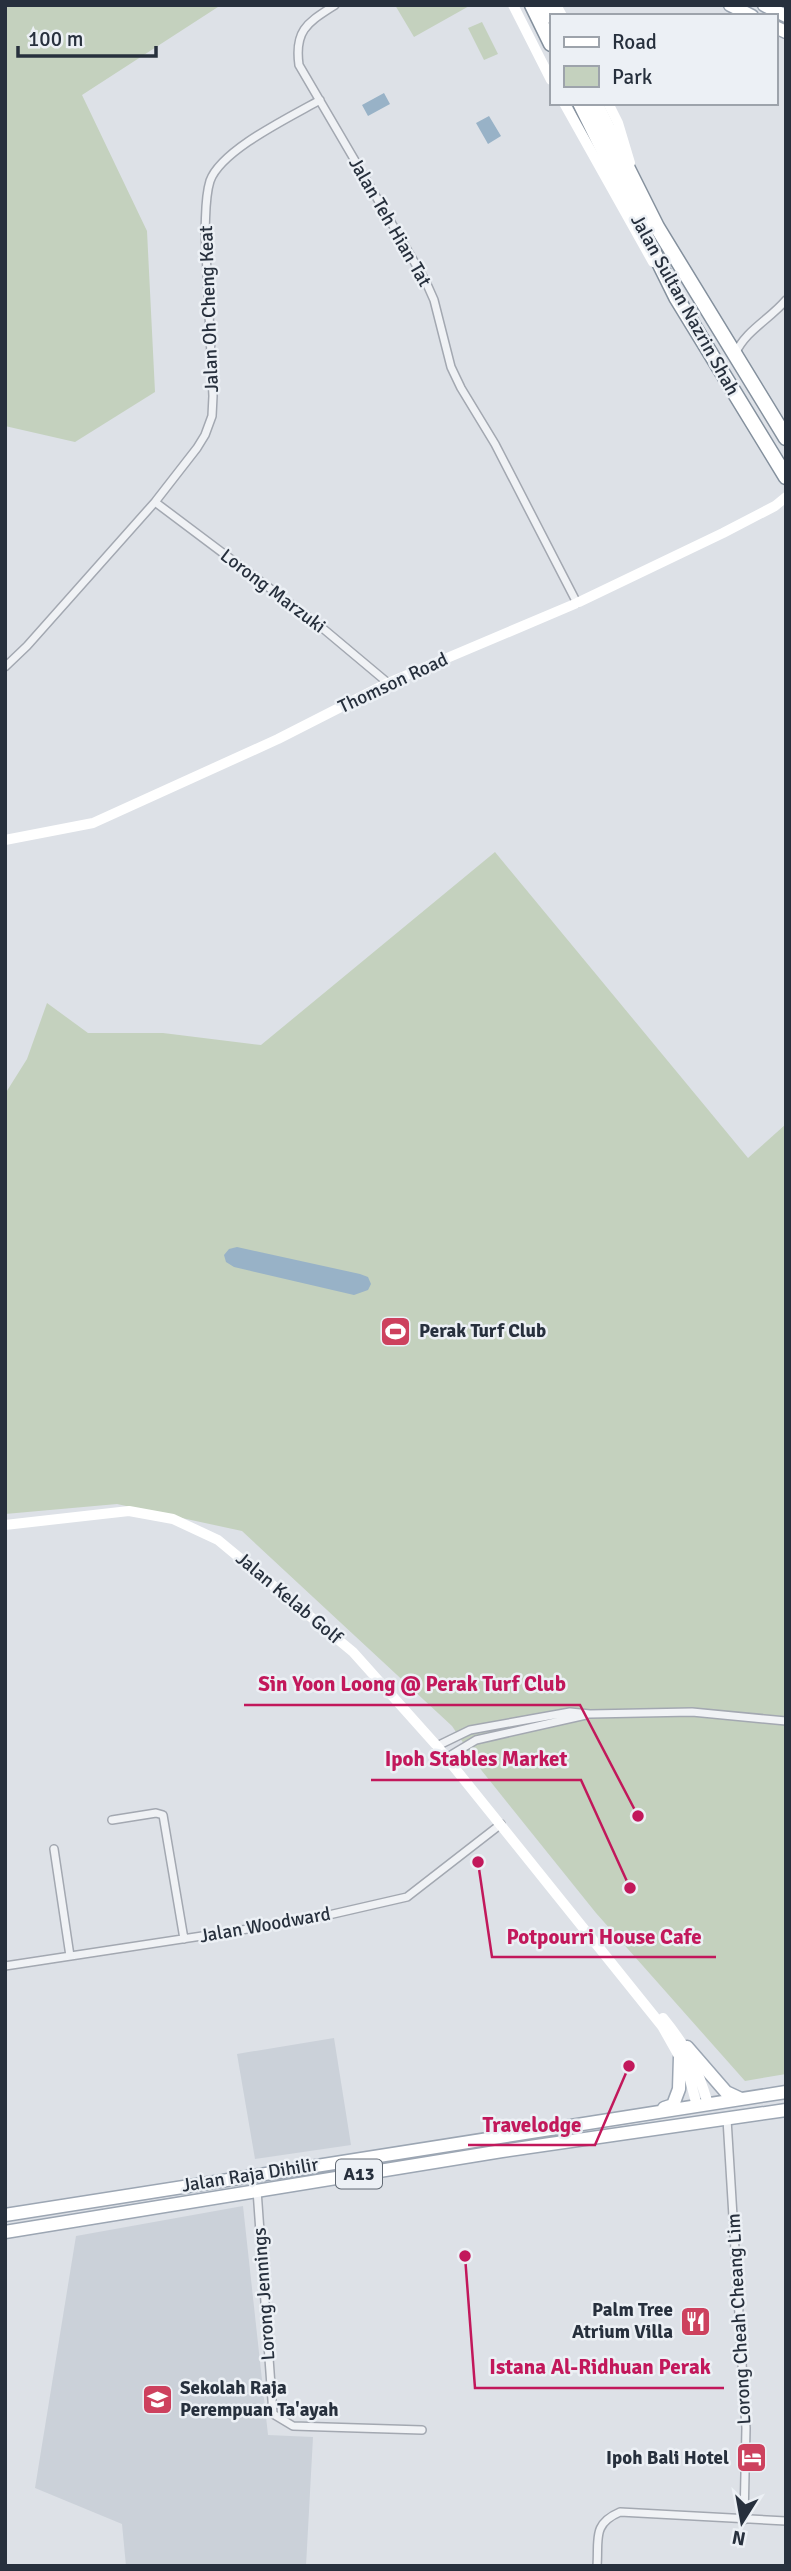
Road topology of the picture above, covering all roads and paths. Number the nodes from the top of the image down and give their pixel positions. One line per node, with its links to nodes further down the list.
1 (335, 5): 10 (street, Jalan Teh Hian Tat)
2 (513, 5): 9 (street)
3 (531, 5): 8 (highway)
4 (730, 5): 6 (main road)
5 (764, 5): 7 (main road)
6 (748, 14)
7 (786, 16)
8 (550, 42)
9 (550, 78)
10 (320, 100): 23 (street, Jalan Oh Cheng Keat); 25 (street, Jalan Teh Hian Tat)
11 (565, 105): 17 (street)
12 (582, 105): 15 (highway)
13 (595, 105): 15 (highway)
14 (609, 105): 16 (street)
15 (599, 127): 16 (highway, Jalan Sultan Nazrin Shah); 17 (highway, Jalan Sultan Nazrin Shah)
16 (636, 181): 19 (highway, Jalan Sultan Nazrin Shah)
17 (676, 296): 21 (highway, Jalan Sultan Nazrin Shah)
18 (786, 300): 19 (street)
19 (735, 355): 20 (highway, Jalan Sultan Nazrin Shah)
20 (786, 438)
21 (786, 477)
22 (786, 497): 24 (street, Thomson Road)
23 (155, 502): 26 (street, Jalan Oh Cheng Keat); 27 (street, Lorong Marzuki)
24 (780, 506): 25 (street, Thomson Road)
25 (578, 603): 27 (street, Thomson Road)
26 (5, 667)
27 (388, 683): 28 (street, Thomson Road)
28 (5, 840)
29 (5, 1525): 32 (street, Jalan Kelab Golf)
30 (590, 1714): 31 (street); 32 (street); 33 (street)
31 (786, 1721)
32 (437, 1746): 33 (street, Jalan Kelab Golf)
33 (446, 1758): 35 (street, Jalan Kelab Golf)
34 (112, 1820): 37 (street)
35 (501, 1824): 37 (street, Jalan Woodward); 40 (street, Jalan Kelab Golf); 40 (street, Jalan Kelab Golf)
36 (54, 1849): 38 (street)
37 (184, 1939): 38 (street, Jalan Woodward)
38 (70, 1956): 39 (street, Jalan Woodward)
39 (5, 1966)
40 (683, 2052): 42 (main road); 43 (street); 45 (main road)
41 (786, 2092): 42 (main road, Jalan Raja Dihilir / A13)
42 (742, 2099): 43 (main road, Jalan Raja Dihilir / A13)
43 (703, 2107): 44 (main road); 45 (main road, Jalan Raja Dihilir / A13); 47 (main road)
44 (786, 2110): 46 (main road, Jalan Raja Dihilir / A13)
45 (654, 2112): 49 (main road, Jalan Raja Dihilir / A13)
46 (727, 2119): 47 (main road, Jalan Raja Dihilir / A13); 52 (street, Lorong Cheah Cheang Lim)
47 (644, 2131): 48 (main road, Jalan Raja Dihilir / A13)
48 (257, 2189): 50 (main road, Jalan Raja Dihilir / A13); 51 (street, Lorong Jennings)
49 (5, 2215)
50 (5, 2232)
51 (422, 2430)
52 (744, 2520): 53 (street); 54 (street)
53 (786, 2521)
54 (597, 2566)

